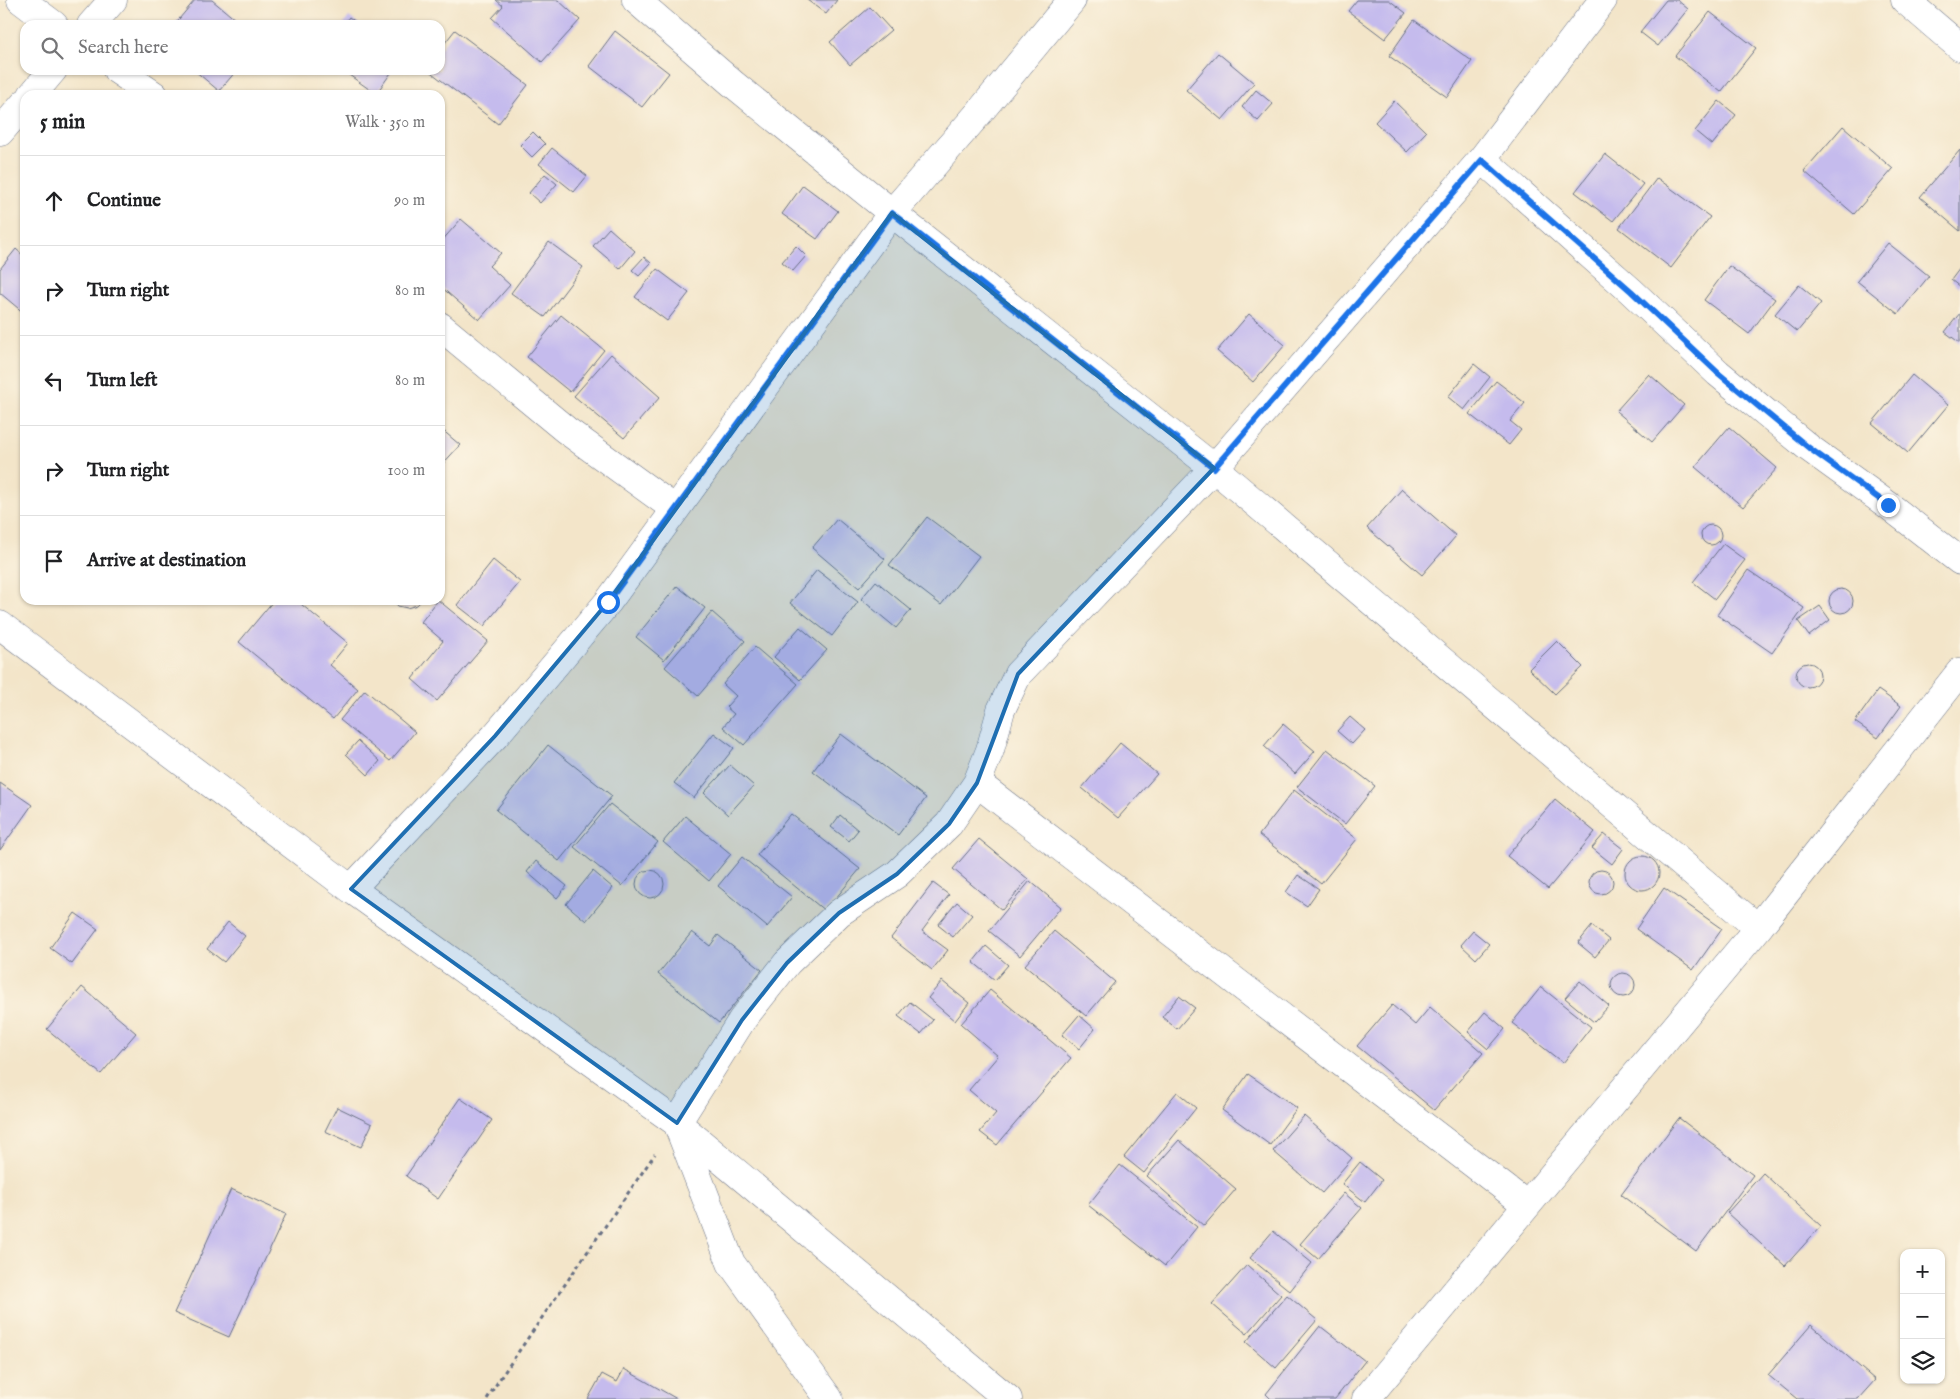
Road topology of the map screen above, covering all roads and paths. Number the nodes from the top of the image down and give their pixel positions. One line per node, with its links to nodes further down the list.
1 (21, 0): 7 (street)
2 (113, 0): 8 (street)
3 (636, 0): 17 (street)
4 (1072, 0): 17 (street)
5 (1603, 0): 16 (street)
6 (1905, 0): 9 (street)
7 (47, 20)
8 (95, 20)
9 (1960, 47)
10 (49, 75): 12 (street)
11 (125, 75): 13 (street)
12 (36, 90)
13 (147, 90)
14 (20, 109): 15 (street)
15 (0, 132)
16 (1482, 160): 19 (street); 21 (street)
17 (892, 213): 19 (street); 20 (street)
18 (445, 330): 20 (street)
19 (1214, 468): 24 (street); 26 (street)
20 (675, 510): 25 (street)
21 (1960, 561)
22 (0, 626): 25 (street)
23 (1960, 672): 26 (street)
24 (977, 783): 27 (street); 28 (street)
25 (351, 889): 27 (street)
26 (1758, 928): 28 (street)
27 (678, 1122): 29 (path); 30 (street); 31 (street)
28 (1527, 1205): 32 (street)
29 (487, 1399)
30 (829, 1399)
31 (1008, 1399)
32 (1366, 1399)

